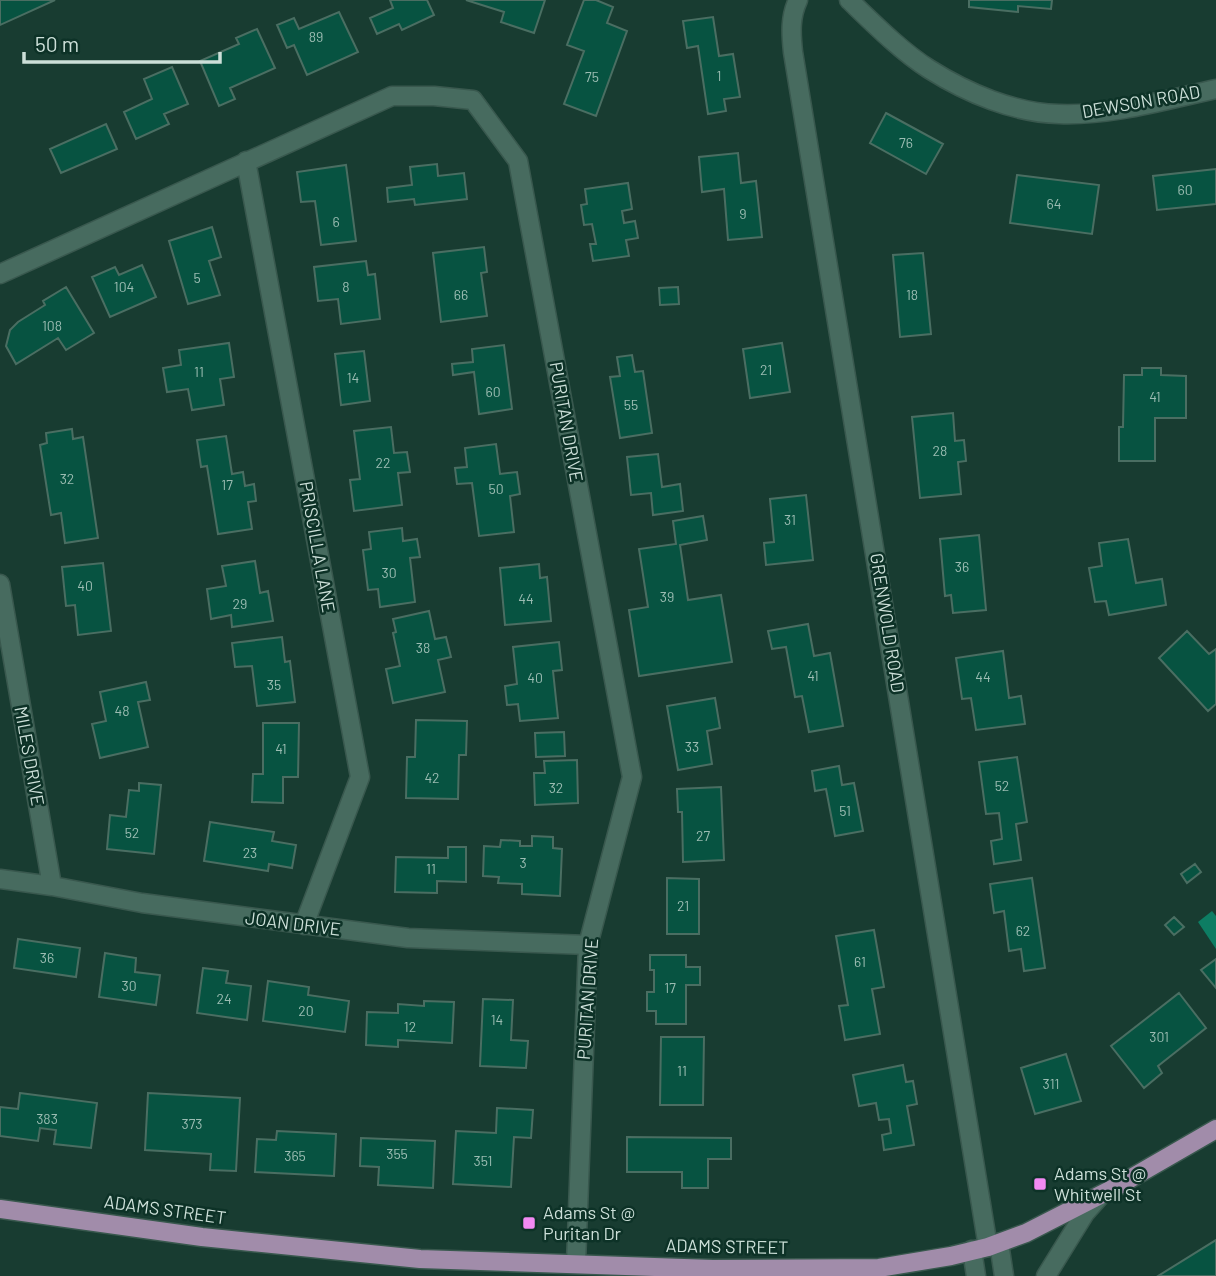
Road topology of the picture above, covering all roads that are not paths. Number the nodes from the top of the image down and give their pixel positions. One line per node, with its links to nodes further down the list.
1 (798, 0): 14 (street, GRENWOLD ROAD)
2 (849, 0): 3 (street, DEWSON ROAD)
3 (1216, 89)
4 (246, 162): 5 (street, PURITAN DRIVE); 9 (street, PRISCILLA LANE); 10 (street, PURITAN DRIVE)
5 (0, 274)
6 (0, 584): 8 (street, MILES DRIVE)
7 (0, 879): 8 (street, JOAN DRIVE)
8 (51, 886): 9 (street, JOAN DRIVE)
9 (304, 925): 10 (street, JOAN DRIVE)
10 (588, 945): 15 (street, PURITAN DRIVE)
11 (1216, 1129): 12 (main road, ADAMS STREET)
12 (1101, 1195): 14 (main road, ADAMS STREET); 21 (street)
13 (0, 1209): 16 (main road, ADAMS STREET)
14 (986, 1247): 17 (main road, ADAMS STREET); 19 (street); 20 (street)
15 (576, 1263): 16 (main road, ADAMS STREET); 17 (main road, ADAMS STREET)
16 (515, 1270)
17 (849, 1270): 18 (street)
18 (867, 1276)
19 (976, 1276)
20 (1003, 1276)
21 (1046, 1276)

